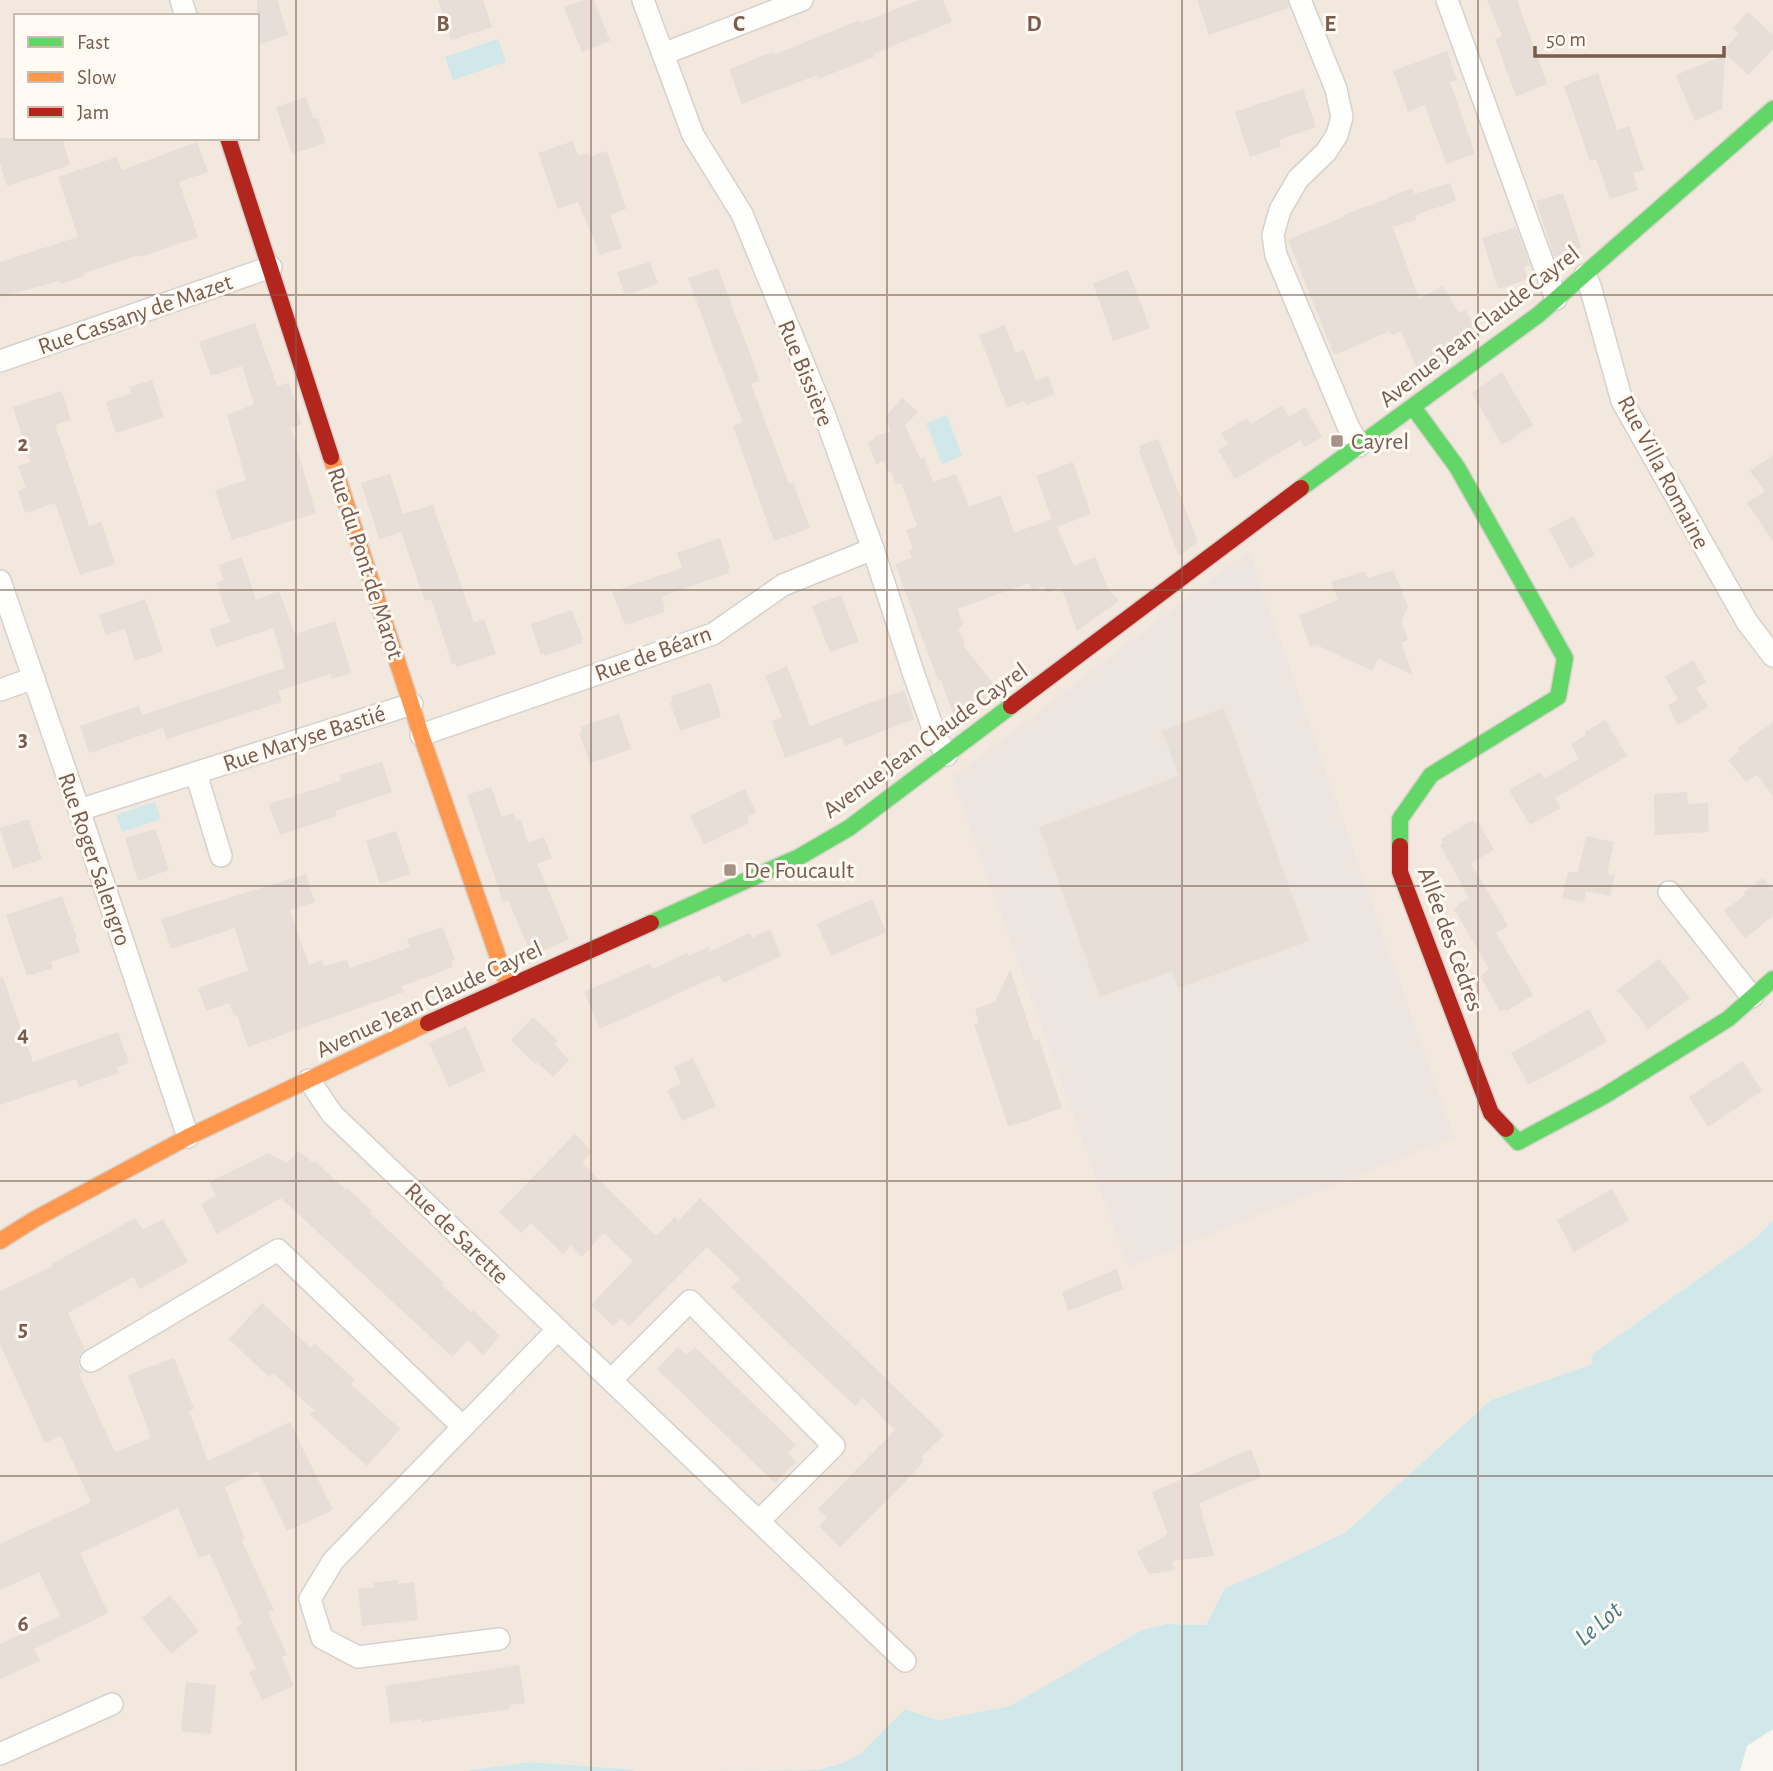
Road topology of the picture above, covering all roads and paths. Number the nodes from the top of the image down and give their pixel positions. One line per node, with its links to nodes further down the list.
1 (643, 0): 5 (street, Rue Bissière)
2 (802, 0): 5 (street)
3 (1300, 0): 13 (street)
4 (1447, 0): 10 (street)
5 (663, 54): 14 (street, Rue Bissière)
6 (1773, 109): 9 (main road, Avenue Jean Claude Cayrel)
7 (229, 140): 8 (main road, Rue du Pont de Marot)
8 (271, 267): 11 (street, Rue Cassany de Mazet); 19 (main road, Rue du Pont de Marot)
9 (1585, 275): 10 (main road, Avenue Jean Claude Cayrel); 16 (street, Rue Villa Romaine)
10 (1556, 299): 12 (main road, Avenue Jean Claude Cayrel)
11 (0, 360)
12 (1413, 407): 13 (main road, Avenue Jean Claude Cayrel); 28 (main road, Allée des Cèdres)
13 (1359, 446): 21 (main road, Avenue Jean Claude Cayrel)
14 (873, 549): 20 (street, Rue de Béarn); 21 (street, Rue Bissière)
15 (0, 581): 17 (street, Rue Roger Salengro)
16 (1773, 656)
17 (34, 678): 18 (street); 23 (street, Rue Roger Salengro)
18 (0, 690)
19 (412, 704): 20 (main road, Rue du Pont de Marot); 22 (street, Rue Maryse Bastié)
20 (421, 735): 27 (main road, Rue du Pont de Marot)
21 (947, 755): 27 (main road, Avenue Jean Claude Cayrel)
22 (196, 773): 23 (street, Rue Maryse Bastié); 24 (street, Rue Maryse Bastié)
23 (79, 810): 30 (street, Rue Roger Salengro)
24 (220, 856)
25 (1669, 891): 28 (street)
26 (1773, 979): 28 (main road)
27 (508, 986): 29 (main road, Avenue Jean Claude Cayrel)
28 (1752, 997)
29 (309, 1080): 30 (main road, Avenue Jean Claude Cayrel); 32 (street, Rue de Sarette)
30 (188, 1137): 31 (main road, Avenue Jean Claude Cayrel)
31 (0, 1241)
32 (558, 1329): 34 (street, Rue de Sarette); 35 (street)
33 (91, 1361): 35 (street)
34 (611, 1380): 36 (street, Rue de Sarette); 36 (street)
35 (463, 1427): 37 (street)
36 (759, 1521): 38 (street, Rue de Sarette)
37 (499, 1639)
38 (905, 1661)
39 (111, 1704): 40 (street)
40 (0, 1754)

